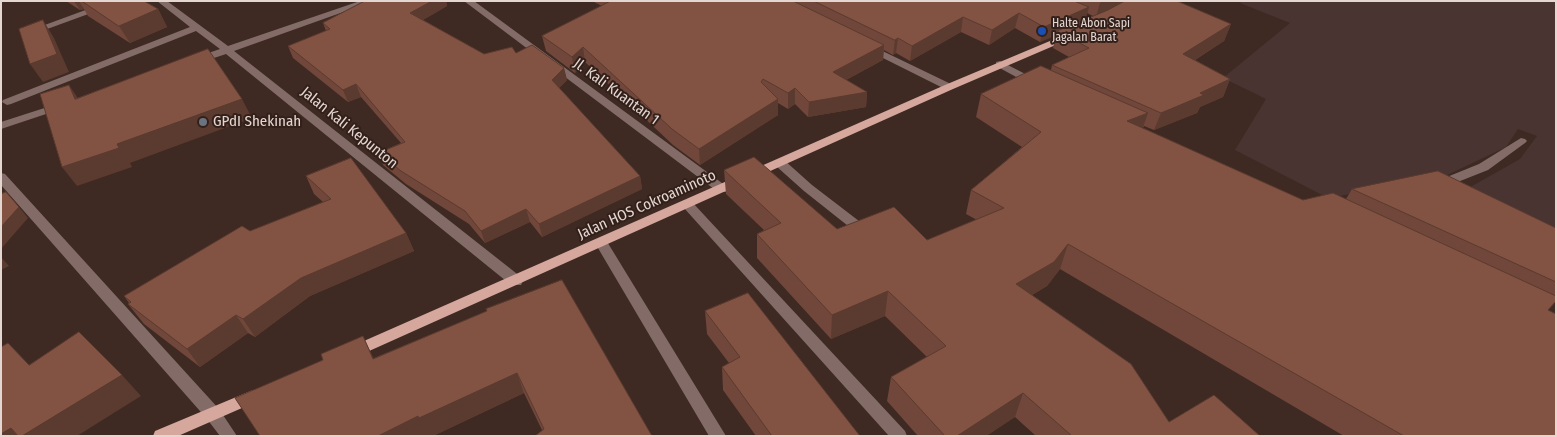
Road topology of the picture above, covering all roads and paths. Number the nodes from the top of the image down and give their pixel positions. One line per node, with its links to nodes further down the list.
1 (120, 1): 5 (street)
2 (161, 1): 6 (street, Jalan Kali Kepunton)
3 (370, 1): 9 (street)
4 (468, 1): 21 (street, Jl. Kali Kuantan 1)
5 (47, 26)
6 (196, 28): 9 (street, Jalan Kali Kepunton); 14 (street)
7 (1081, 30): 11 (main road, Jalan HOS Cokroaminoto)
8 (857, 42): 12 (street)
9 (227, 50): 10 (street); 25 (street, Jalan Kali Kepunton)
10 (189, 63)
11 (1000, 64): 12 (main road, Jalan HOS Cokroaminoto); 13 (street)
12 (949, 87): 18 (main road, Jalan HOS Cokroaminoto)
13 (1044, 87)
14 (7, 102)
15 (67, 104): 16 (street)
16 (1, 126)
17 (1521, 141): 20 (street)
18 (780, 163): 21 (main road, Jalan HOS Cokroaminoto); 23 (street)
19 (1, 177): 28 (street)
20 (1433, 186)
21 (722, 189): 22 (main road, Jalan HOS Cokroaminoto)
22 (688, 204): 24 (main road, Jalan HOS Cokroaminoto); 32 (street)
23 (867, 234)
24 (601, 243): 25 (main road, Jalan HOS Cokroaminoto); 31 (street)
25 (516, 281): 26 (main road, Jalan HOS Cokroaminoto)
26 (338, 359)
27 (266, 390): 28 (main road)
28 (213, 414): 29 (main road); 30 (street)
29 (161, 436)
30 (229, 436)
31 (718, 436)
32 (899, 436)

